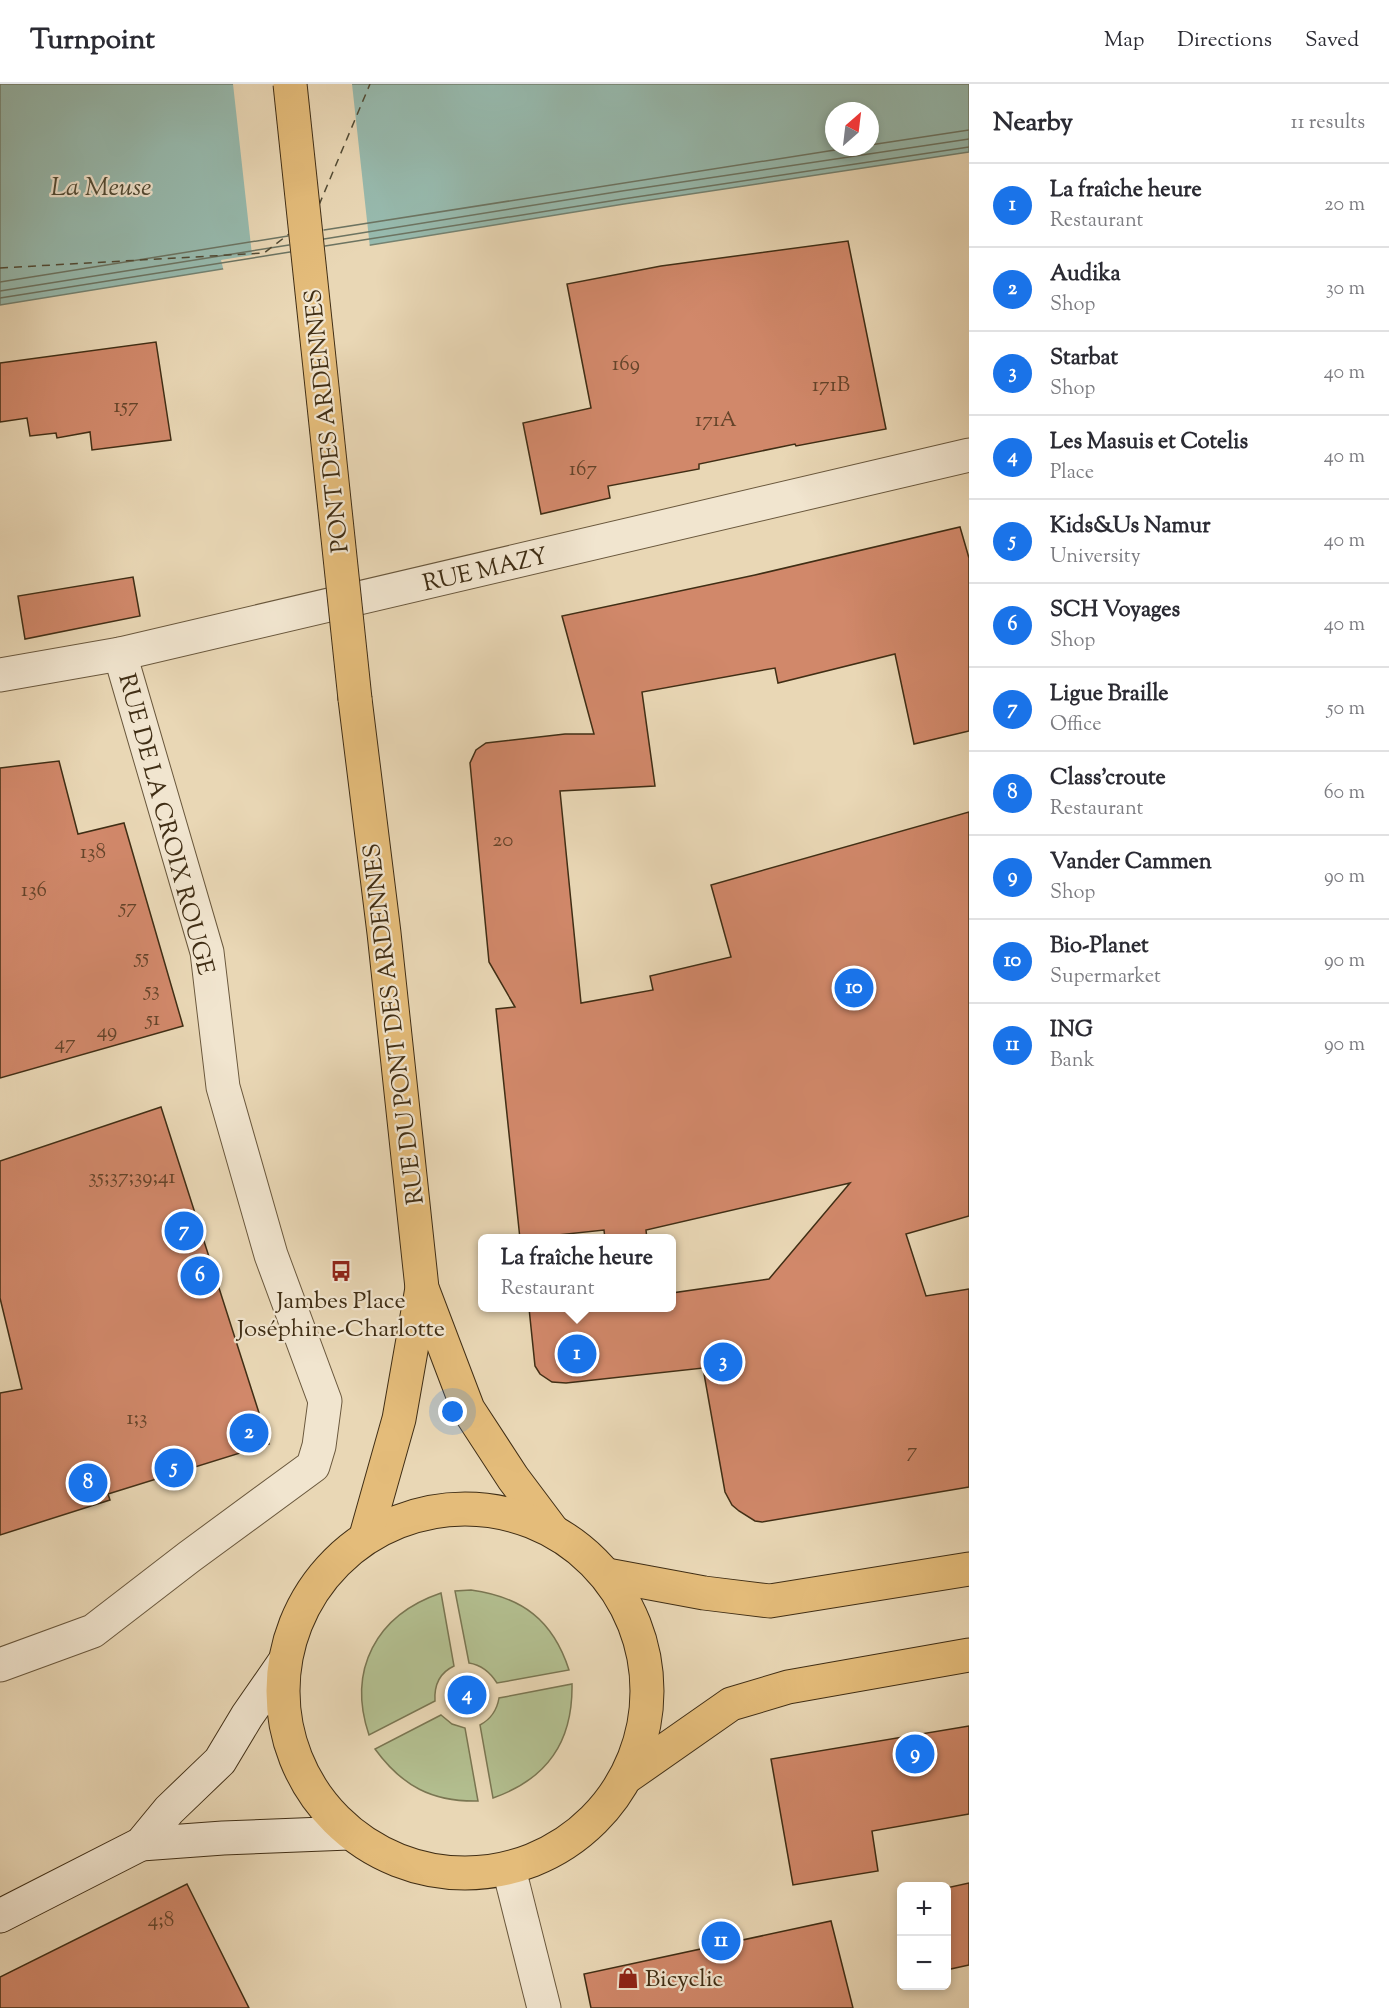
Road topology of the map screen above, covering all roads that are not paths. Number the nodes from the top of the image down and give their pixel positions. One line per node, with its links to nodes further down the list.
1 (291, 84): 5 (main road, PONT DES ARDENNES, bridge)
2 (969, 455): 3 (street, RUE MAZY)
3 (120, 654): 4 (street, RUE MAZY); 13 (street, RUE DE LA CROIX ROUGE)
4 (0, 675)
5 (361, 759): 6 (main road, RUE DU PONT DES ARDENNES)
6 (422, 1288): 7 (main road, RUE DU PONT DES ARDENNES); 8 (main road, RUE DU PONT DES ARDENNES)
7 (552, 1530): 8 (main road); 10 (main road)
8 (366, 1536): 12 (main road)
9 (969, 1569): 10 (main road)
10 (607, 1575): 14 (main road)
11 (969, 1655): 14 (main road)
12 (283, 1664): 15 (main road); 16 (street)
13 (0, 1665)
14 (628, 1776): 17 (main road)
15 (350, 1833): 16 (street); 17 (main road)
16 (141, 1844): 18 (street)
17 (509, 1869): 19 (street)
18 (0, 1916)
19 (544, 2008)

